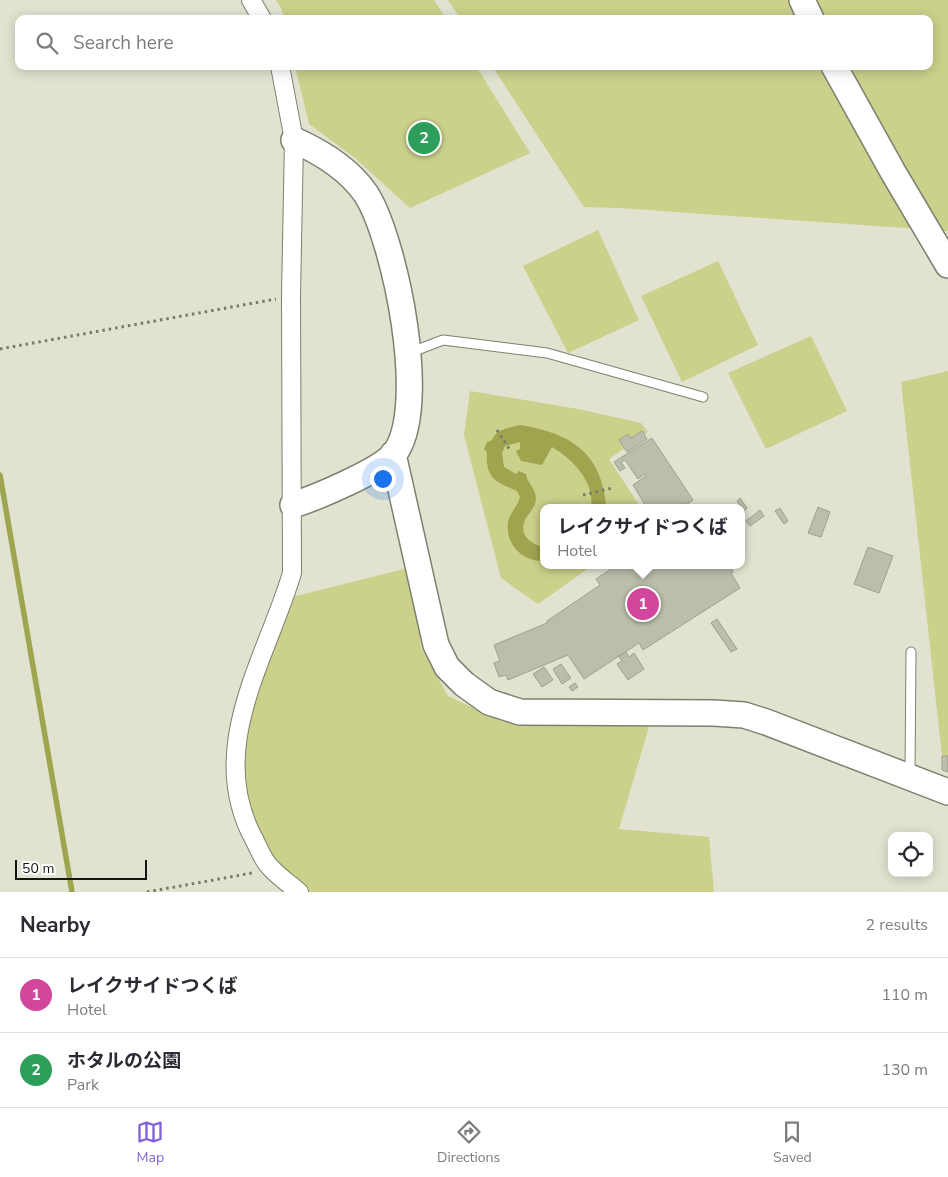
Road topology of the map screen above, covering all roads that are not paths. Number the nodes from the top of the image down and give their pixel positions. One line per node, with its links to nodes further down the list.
1 (251, 0): 3 (street)
2 (802, 0): 4 (street)
3 (260, 15)
4 (809, 15)
5 (281, 70): 7 (street)
6 (836, 70): 8 (street)
7 (294, 140): 9 (street); 12 (street)
8 (948, 265)
9 (409, 354): 10 (lane); 11 (street)
10 (703, 398)
11 (393, 454): 12 (street); 14 (street)
12 (293, 505): 16 (street)
13 (911, 652): 14 (lane)
14 (910, 777): 15 (street)
15 (948, 792)
16 (299, 892)

